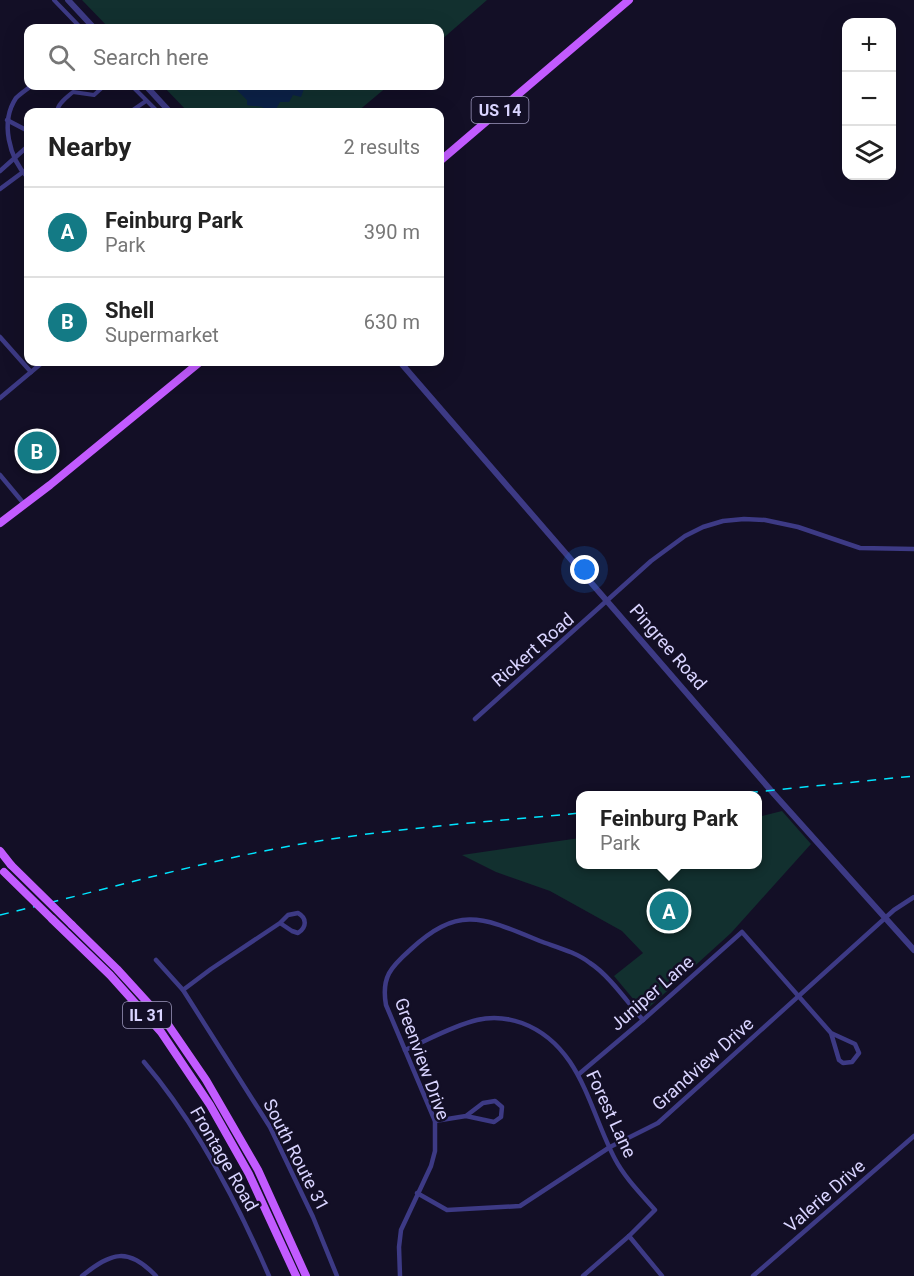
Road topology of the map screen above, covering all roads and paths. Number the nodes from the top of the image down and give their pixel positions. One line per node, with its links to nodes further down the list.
1 (54, 0): 4 (street)
2 (68, 0): 5 (street)
3 (629, 0): 18 (main road, US 14)
4 (77, 24)
5 (90, 24)
6 (26, 90): 15 (street)
7 (99, 90): 11 (street)
8 (136, 90): 10 (street)
9 (150, 90): 14 (street)
10 (146, 101): 12 (street); 13 (street)
11 (58, 108)
12 (136, 108)
13 (154, 108)
14 (166, 108)
15 (7, 120): 16 (street); 19 (street)
16 (24, 129)
17 (24, 150): 19 (street)
18 (444, 158)
19 (15, 159): 20 (street); 21 (street)
20 (0, 171)
21 (23, 172): 22 (street)
22 (0, 189)
23 (0, 337): 24 (street)
24 (24, 364)
25 (26, 366): 29 (street)
26 (38, 366): 29 (street)
27 (195, 366): 32 (main road)
28 (403, 366): 35 (street, Pingree Road)
29 (31, 372): 30 (street)
30 (0, 398)
31 (0, 475): 32 (street)
32 (25, 505): 33 (main road)
33 (0, 523)
34 (914, 549): 35 (street, Rickert Road)
35 (609, 601): 36 (street, Rickert Road); 40 (street, Pingree Road)
36 (475, 719)
37 (0, 853): 61 (main road, IL 31, bridge)
38 (1, 870): 60 (main road, IL 31, bridge)
39 (914, 897): 40 (street, Grandview Drive)
40 (886, 919): 42 (street, Pingree Road); 45 (street, Grandview Drive)
41 (280, 923): 41 (street); 44 (street)
42 (914, 950)
43 (156, 960): 44 (street, South Route 31)
44 (183, 990): 62 (street, South Route 31)
45 (799, 996): 46 (street, Juniper Lane); 47 (street); 54 (street, Grandview Drive)
46 (643, 1020): 48 (street, Greenview Drive); 50 (street, Juniper Lane)
47 (831, 1033): 47 (street)
48 (405, 1050): 50 (street, Forest Lane); 52 (street, Greenview Drive)
49 (144, 1062): 59 (street, Frontage Road)
50 (579, 1074): 54 (street, Forest Lane)
51 (466, 1116): 51 (street); 52 (street)
52 (435, 1121): 55 (street, Greenview Drive)
53 (914, 1136): 66 (street, Valerie Drive)
54 (610, 1147): 55 (street, Grandview Drive); 56 (street, Forest Lane)
55 (417, 1193): 63 (street, Greenview Drive)
56 (629, 1236): 64 (street); 65 (street)
57 (82, 1276): 58 (street)
58 (156, 1276)
59 (269, 1276)
60 (296, 1276)
61 (306, 1276)
62 (337, 1276)
63 (400, 1276)
64 (583, 1276)
65 (662, 1276)
66 (753, 1276)

